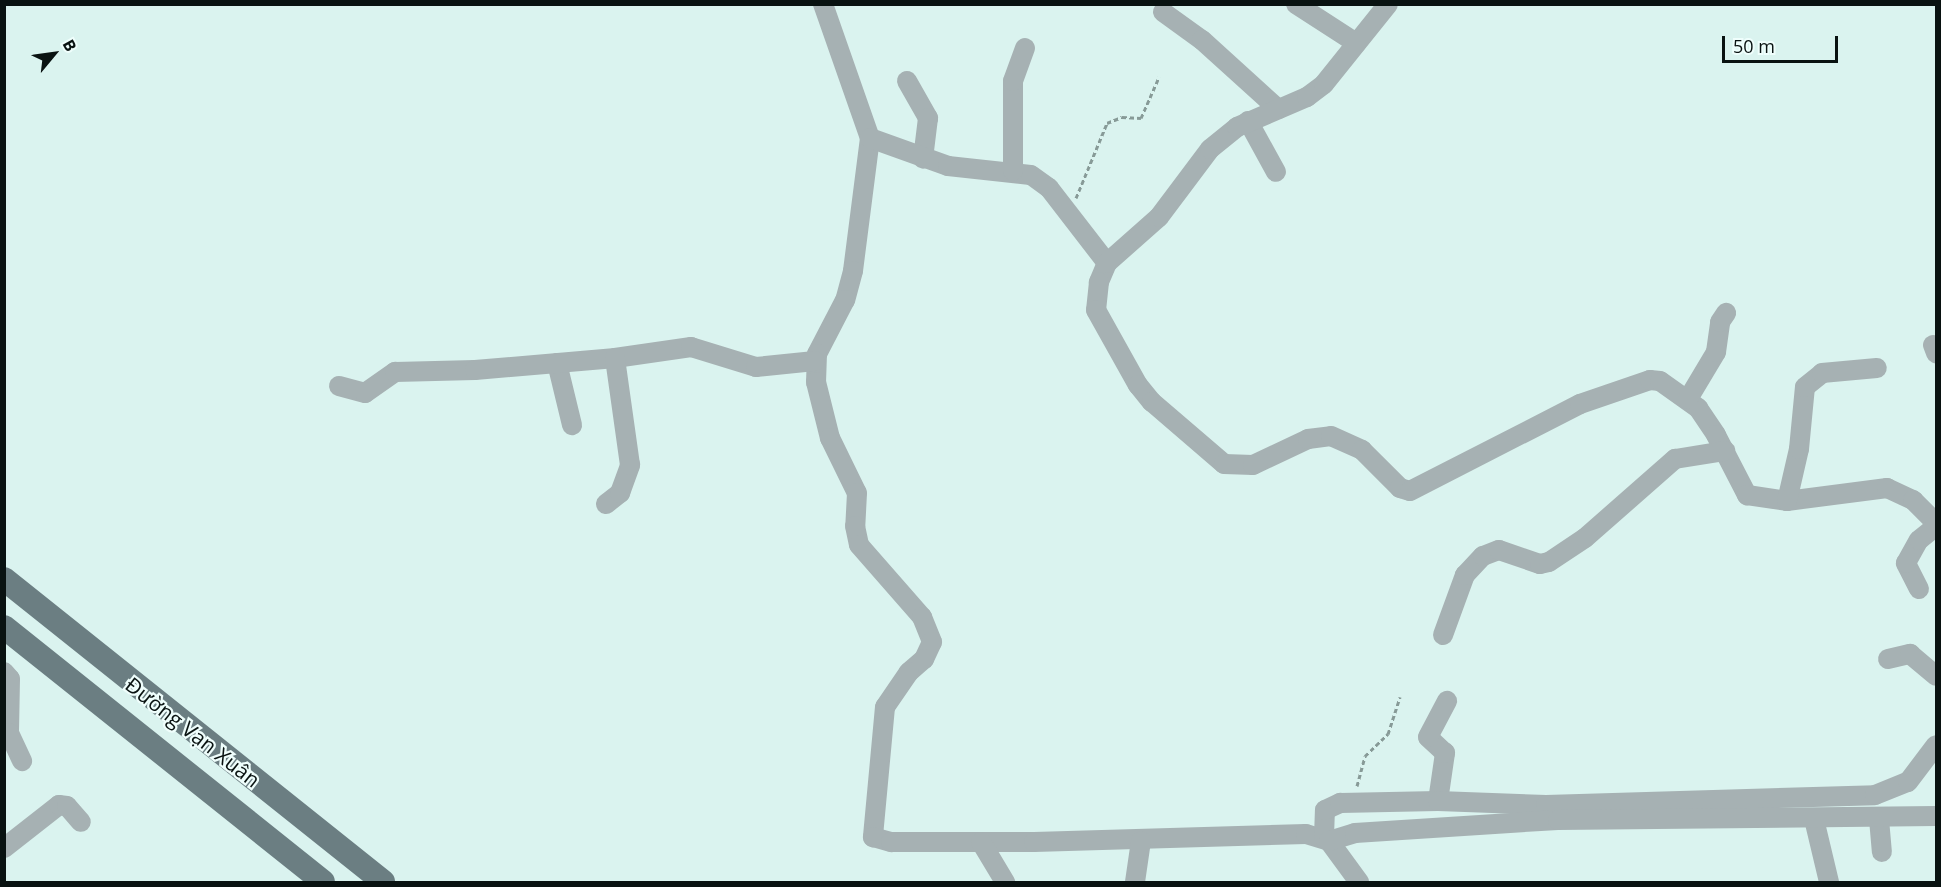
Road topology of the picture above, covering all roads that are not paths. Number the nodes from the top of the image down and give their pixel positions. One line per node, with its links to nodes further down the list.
1 (823, 4): 10 (street)
2 (1296, 4): 5 (street)
3 (1388, 4): 5 (street)
4 (1164, 12): 8 (street)
5 (1356, 43): 8 (street)
6 (1025, 48): 12 (street)
7 (908, 81): 11 (street)
8 (1278, 109): 9 (street)
9 (1248, 121): 13 (street); 14 (street)
10 (870, 138): 11 (street); 17 (street)
11 (923, 159): 12 (street)
12 (1013, 171): 14 (street)
13 (1276, 172)
14 (1107, 262): 21 (street)
15 (1726, 313): 21 (street)
16 (615, 358): 17 (street); 18 (street); 25 (street)
17 (816, 361): 44 (street)
18 (557, 363): 20 (street); 22 (street)
19 (1877, 368): 24 (street)
20 (339, 386)
21 (1688, 399): 23 (street)
22 (572, 425)
23 (1725, 451): 24 (street); 30 (street)
24 (1787, 501): 26 (street)
25 (606, 504)
26 (1936, 521): 28 (street)
27 (4, 579): 48 (main road, Đường Vạn Xuân)
28 (1919, 589)
29 (4, 627): 47 (main road, Đường Vạn Xuân)
30 (1443, 635)
31 (1887, 659): 33 (street)
32 (4, 672): 36 (street)
33 (1936, 676)
34 (1447, 701): 37 (street)
35 (1936, 745): 37 (street)
36 (22, 761)
37 (1438, 801): 42 (street)
38 (1936, 816): 40 (street)
39 (1814, 819): 40 (street); 42 (street); 52 (street)
40 (1880, 819): 46 (street)
41 (81, 822): 45 (street)
42 (1326, 829): 43 (street); 51 (street)
43 (1142, 841): 44 (street); 50 (street)
44 (981, 842): 49 (street)
45 (4, 848)
46 (1882, 852)
47 (323, 882)
48 (383, 882)
49 (1005, 882)
50 (1135, 882)
51 (1359, 882)
52 (1829, 882)

